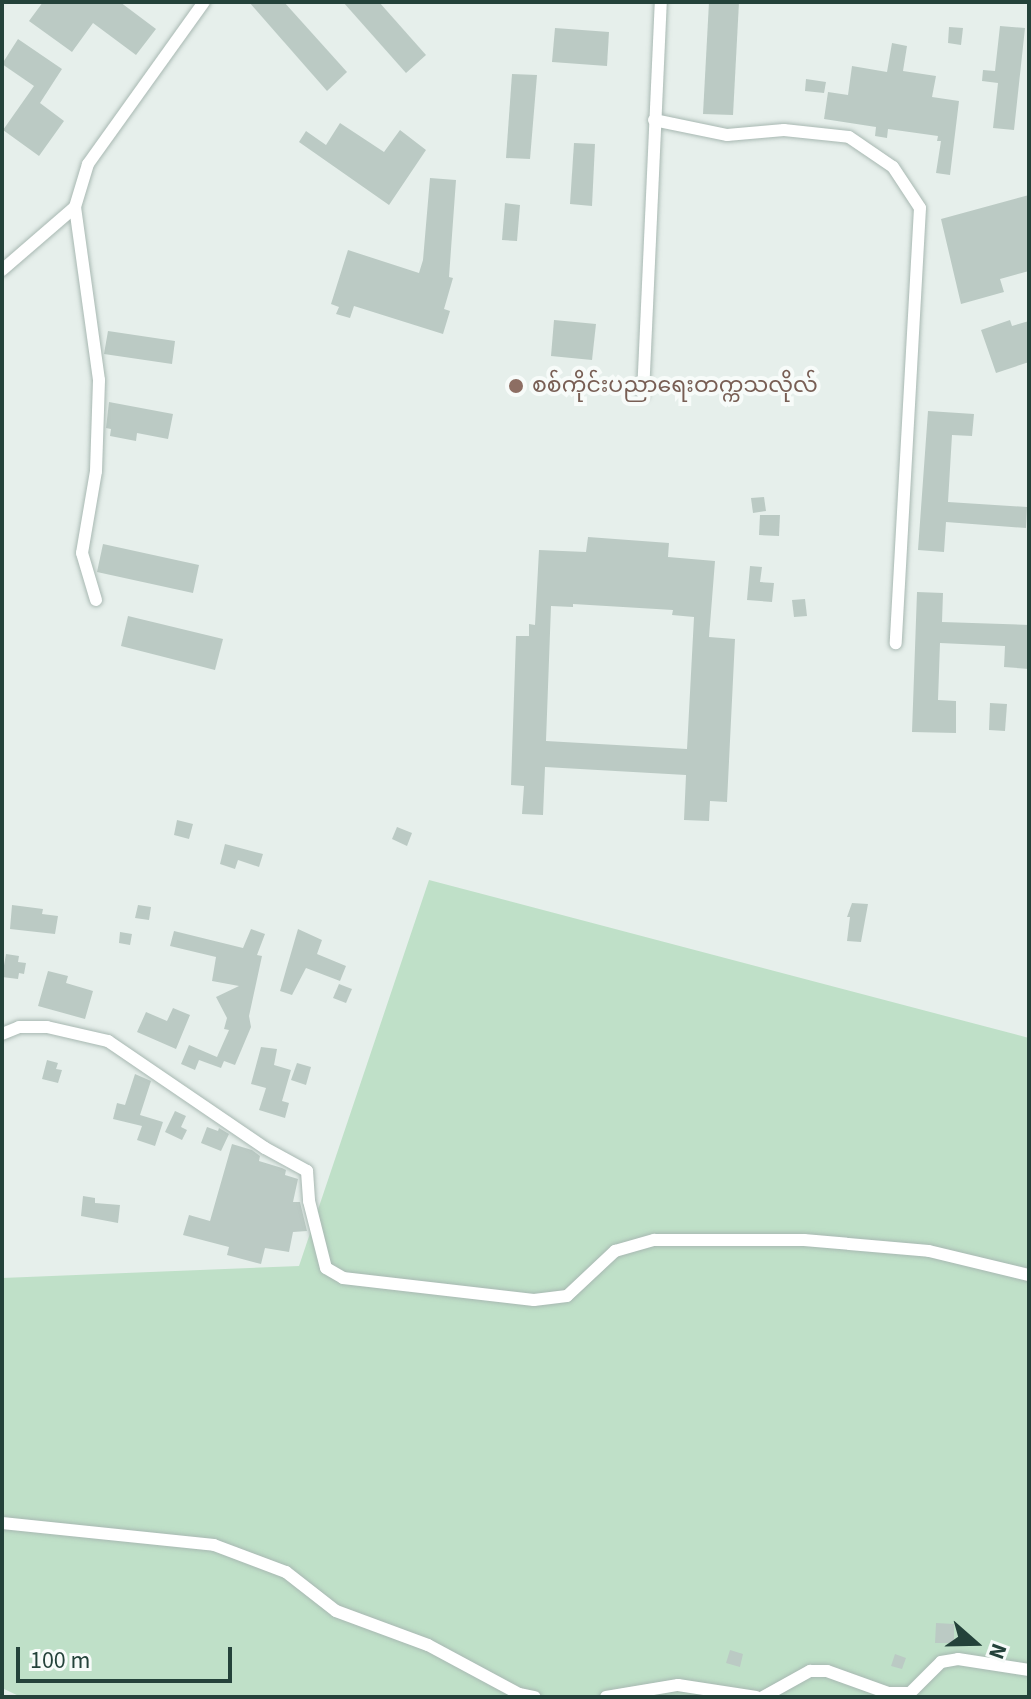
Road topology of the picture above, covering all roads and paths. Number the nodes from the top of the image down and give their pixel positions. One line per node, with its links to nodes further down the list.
1 (204, 2): 4 (street)
2 (661, 2): 3 (street)
3 (654, 120): 6 (street); 8 (street)
4 (75, 207): 5 (street); 7 (street)
5 (2, 270)
6 (643, 394)
7 (96, 600)
8 (896, 643)
9 (2, 1034): 10 (street)
10 (1029, 1275)
11 (2, 1523): 13 (street)
12 (1029, 1670): 16 (street)
13 (535, 1697)
14 (606, 1697): 15 (street)
15 (756, 1697)
16 (763, 1697)

